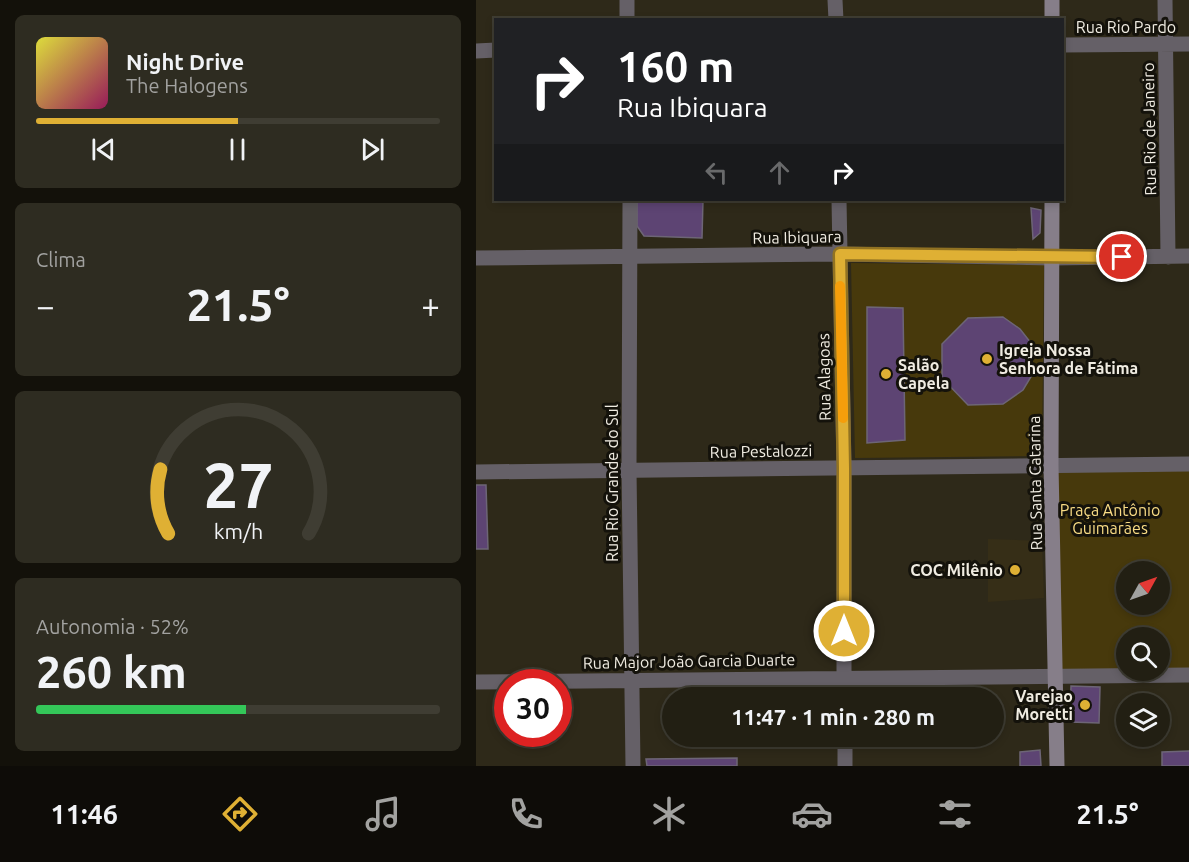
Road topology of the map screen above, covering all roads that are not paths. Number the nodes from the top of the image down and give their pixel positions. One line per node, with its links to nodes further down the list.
1 (627, 0): 5 (street)
2 (835, 0): 6 (street)
3 (1052, 0): 7 (main road)
4 (1165, 0): 8 (street, Rua Rio de Janeiro)
5 (627, 18)
6 (836, 18)
7 (1052, 18)
8 (1166, 44): 9 (street, Rua Rio Pardo); 10 (street, Rua Rio Pardo); 19 (street, Rua Rio de Janeiro)
9 (1190, 44)
10 (1064, 45)
11 (494, 50): 12 (street)
12 (476, 51)
13 (629, 201): 18 (street, Rua Rio Grande do Sul)
14 (839, 201): 16 (street, Rua Alagoas)
15 (1052, 201): 21 (main road, Rua Santa Catarina)
16 (840, 254): 18 (street, Rua Ibiquara); 21 (street, Rua Ibiquara); 24 (street, Rua Alagoas)
17 (1190, 256): 19 (street, Rua Ibiquara)
18 (630, 257): 20 (street, Rua Ibiquara); 25 (street, Rua Rio Grande do Sul)
19 (1168, 257): 21 (street, Rua Ibiquara)
20 (476, 258)
21 (1052, 258): 23 (main road, Rua Santa Catarina)
22 (1190, 464): 23 (street, Rua Pestalozzi)
23 (1051, 465): 24 (street, Rua Pestalozzi); 28 (main road, Rua Santa Catarina)
24 (844, 468): 25 (street, Rua Pestalozzi); 29 (street, Rua Alagoas)
25 (629, 470): 26 (street, Rua Pestalozzi); 30 (street, Rua Rio Grande do Sul)
26 (476, 472)
27 (1190, 675): 28 (street, Rua Major João Garcia Duarte)
28 (1056, 676): 29 (street, Rua Major João Garcia Duarte); 36 (main road, Rua Santa Catarina)
29 (844, 678): 30 (street, Rua Major João Garcia Duarte); 32 (street, Rua Alagoas)
30 (632, 680): 31 (street, Rua Major João Garcia Duarte); 34 (street, Rua Rio Grande do Sul)
31 (476, 682)
32 (844, 687)
33 (845, 747): 35 (street)
34 (632, 766)
35 (845, 766)
36 (1057, 766)

